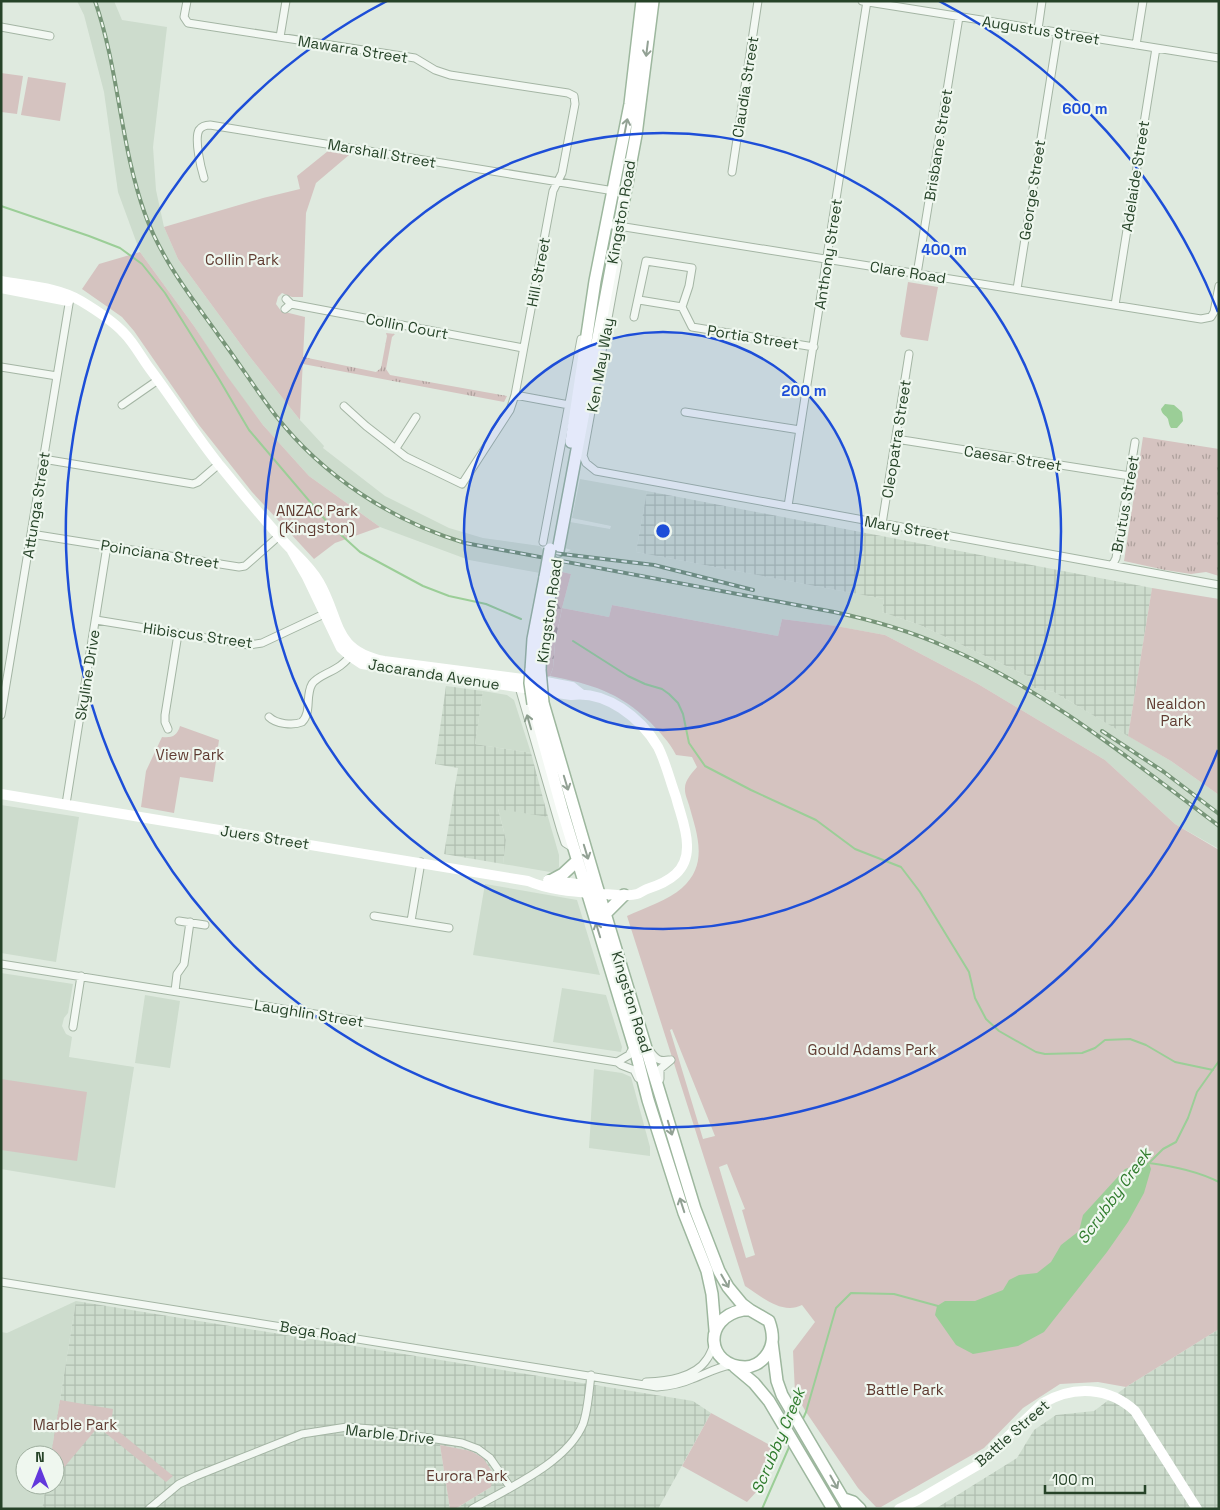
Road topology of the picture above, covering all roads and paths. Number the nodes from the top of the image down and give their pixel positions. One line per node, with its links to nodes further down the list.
1 (187, 1): 14 (street, Mawarra Street)
2 (286, 1): 14 (street)
3 (642, 1): 23 (main road, Kingston Road, one-way to 3)
4 (653, 1): 19 (main road, Kingston Road, one-way to 19)
5 (758, 1): 20 (street, Claudia Street)
6 (1042, 1): 11 (street)
7 (1143, 1): 15 (street)
8 (866, 2): 9 (street, Augustus Street); 27 (street, Anthony Street)
9 (959, 17): 11 (street, Augustus Street); 28 (street, Brisbane Street)
10 (1, 27): 13 (street)
11 (1038, 29): 12 (street, Augustus Street)
12 (1058, 32): 15 (street, Augustus Street); 33 (street, George Street)
13 (50, 36)
14 (280, 37): 18 (street, Mawarra Street)
15 (1136, 45): 16 (street, Augustus Street)
16 (1156, 48): 17 (street, Augustus Street); 37 (street, Adelaide Street)
17 (1219, 58)
18 (574, 96): 22 (street, Hill Street)
19 (629, 169): 23 (main road); 25 (main road, Kingston Road)
20 (732, 172)
21 (204, 178): 22 (street, Marshall Street)
22 (557, 182): 23 (street, Marshall Street); 41 (street, Hill Street)
23 (614, 191): 24 (main road, Kingston Road)
24 (606, 224): 25 (street, Clare Road); 30 (main road, Kingston Road)
25 (619, 226): 26 (main road, Kingston Road); 27 (street, Clare Road)
26 (613, 256): 58 (street, Ken May Way); 65 (main road, Kingston Road)
27 (828, 259): 28 (street, Clare Road); 40 (street, Anthony Street)
28 (917, 274): 33 (street, Clare Road)
29 (1, 281): 34 (street, Jacaranda Avenue)
30 (595, 281): 47 (street, Kingston Road); 65 (main road, Kingston Road)
31 (1219, 286): 37 (street, Clare Road)
32 (1, 288): 34 (street, Jacaranda Avenue)
33 (1017, 289): 37 (street, Clare Road)
34 (70, 298): 44 (street, Attunga Street); 45 (street, Jacaranda Avenue)
35 (639, 300): 38 (street); 38 (street); 39 (street)
36 (288, 304): 41 (street, Collin Court)
37 (1115, 305)
38 (682, 307): 40 (street, Portia Street)
39 (634, 317)
40 (814, 346): 52 (street, Anthony Street)
41 (524, 348): 46 (street, Hill Street)
42 (909, 354): 53 (street, Cleopatra Street)
43 (1, 367): 44 (street)
44 (56, 376): 56 (street, Attunga Street)
45 (158, 380): 48 (street); 57 (street, Jacaranda Avenue)
46 (515, 395): 47 (street); 55 (street, Hill Street)
47 (569, 405): 65 (street, Kingston Road)
48 (122, 406)
49 (344, 406): 55 (street)
50 (686, 412): 52 (street)
51 (416, 417): 55 (street)
52 (800, 430): 60 (street, Anthony Street)
53 (896, 439): 59 (street, Caesar Street); 61 (street, Cleopatra Street)
54 (1135, 442): 59 (street, Brutus Street)
55 (396, 448)
56 (43, 459): 57 (street); 62 (street, Attunga Street)
57 (219, 464): 63 (street, Jacaranda Avenue)
58 (596, 471): 60 (street, Mary Street)
59 (1130, 476): 66 (street, Brutus Street)
60 (788, 506): 61 (street, Mary Street)
61 (882, 524): 66 (street, Mary Street)
62 (31, 534): 64 (street, Poinciana Street); 76 (street, Attunga Street)
63 (279, 536): 64 (street, Poinciana Street); 68 (street, Jacaranda Avenue)
64 (107, 546): 70 (street, Skyline Drive)
65 (550, 547): 75 (main road, Kingston Road, bridge)
66 (1113, 564): 67 (street, Mary Street)
67 (1219, 585)
68 (319, 592): 69 (street, Jacaranda Avenue); 72 (street, Jacaranda Avenue)
69 (324, 614): 71 (street, Hibiscus Street); 72 (street, Jacaranda Avenue)
70 (96, 620): 71 (street, Hibiscus Street); 80 (street, Skyline Drive)
71 (178, 634): 78 (street)
72 (352, 653): 73 (street, Jacaranda Avenue); 74 (street, Jacaranda Avenue); 77 (street)
73 (519, 687): 74 (street, Jacaranda Avenue); 81 (street, Kingston Road, one-way to 73)
74 (581, 694): 86 (street, Jacaranda Avenue)
75 (538, 704): 81 (main road, Kingston Road); 87 (main road, Kingston Road, one-way to 87)
76 (1, 714)
77 (269, 717)
78 (168, 729)
79 (1, 794): 80 (street, Juers Street)
80 (66, 804): 83 (street, Juers Street)
81 (574, 849): 82 (main road, Kingston Road)
82 (577, 861): 85 (main road); 87 (main road, Kingston Road)
83 (420, 862): 84 (street, Juers Street); 93 (street)
84 (528, 881): 85 (street, Juers Street); 87 (street, Juers Street)
85 (550, 881): 87 (street, Juers Street)
86 (646, 889): 87 (street, Jacaranda Avenue); 88 (street, Jacaranda Avenue)
87 (592, 890): 88 (street, Jacaranda Avenue); 89 (main road, Kingston Road); 100 (main road, Kingston Road, one-way to 87)
88 (624, 895): 89 (main road)
89 (605, 914): 100 (main road, Kingston Road)
90 (374, 916): 93 (street)
91 (179, 921): 92 (street)
92 (190, 922): 94 (street); 98 (street)
93 (411, 922): 95 (street)
94 (205, 925)
95 (449, 928)
96 (1, 964): 97 (street, Laughlin Street)
97 (81, 976): 98 (street, Laughlin Street); 99 (street)
98 (175, 991): 101 (street, Laughlin Street)
99 (73, 1026)
100 (639, 1045): 101 (street); 102 (main road, Kingston Road); 103 (main road, Kingston Road); 103 (street)
101 (616, 1062): 102 (street, Laughlin Street)
102 (647, 1096): 106 (main road, Kingston Road, one-way to 102)
103 (663, 1103): 105 (main road, Kingston Road, one-way to 105)
104 (1, 1282): 110 (street, Bega Road)
105 (750, 1310): 106 (main road); 107 (main road)
106 (715, 1330): 108 (main road)
107 (772, 1342): 109 (main road); 114 (main road, one-way to 114)
108 (714, 1345): 109 (main road); 111 (street, Bega Road)
109 (732, 1366): 111 (street, Bega Road); 117 (main road)
110 (592, 1375): 111 (street, Bega Road); 112 (street)
111 (635, 1382)
112 (510, 1487): 115 (street, Marble Drive); 116 (street)
113 (918, 1500): 119 (street, Battle Street); 120 (street, Battle Street); 121 (street, Battle Street)
114 (846, 1504): 118 (main road)
115 (149, 1509)
116 (472, 1509)
117 (833, 1509)
118 (860, 1509)
119 (899, 1509)
120 (908, 1509)
121 (1197, 1509)

